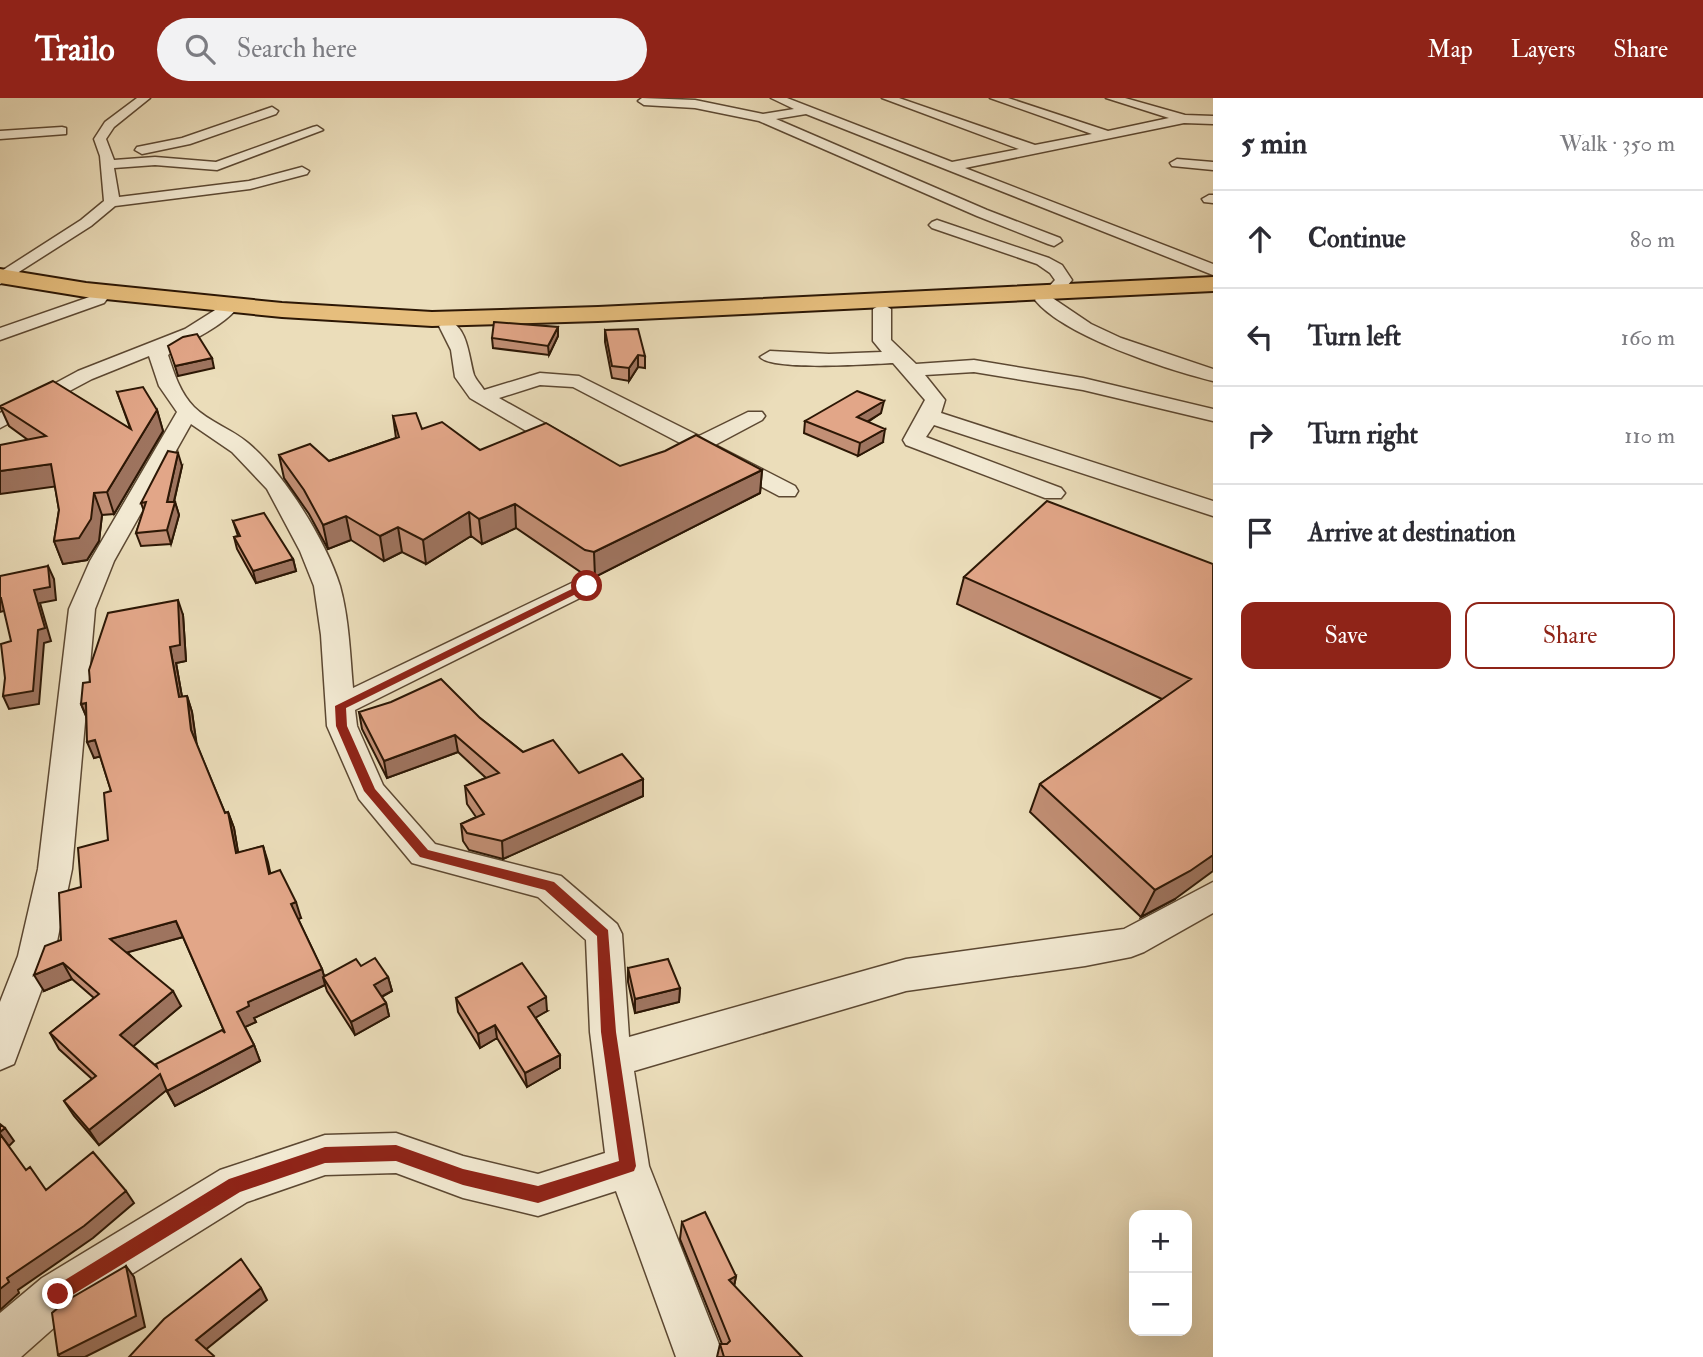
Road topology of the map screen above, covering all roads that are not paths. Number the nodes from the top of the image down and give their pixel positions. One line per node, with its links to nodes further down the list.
1 (144, 98): 21 (street)
2 (776, 98): 7 (street)
3 (888, 98): 19 (street)
4 (996, 98): 17 (street)
5 (1112, 98): 11 (street)
6 (644, 101): 9 (street)
7 (808, 110): 9 (street); 23 (street)
8 (272, 111): 21 (street)
9 (763, 118): 28 (street)
10 (1125, 118): 13 (street)
11 (1184, 119): 12 (street); 13 (street)
12 (1213, 120)
13 (1152, 126): 17 (street)
14 (317, 130): 21 (street)
15 (62, 131): 16 (street)
16 (0, 135)
17 (1111, 136): 19 (street)
18 (971, 148): 20 (street)
19 (1038, 151): 20 (street)
20 (996, 157): 23 (street)
21 (108, 160): 27 (street)
22 (1177, 163): 24 (street)
23 (953, 166): 26 (street)
24 (1213, 166)
25 (302, 171): 27 (street)
26 (1035, 200): 28 (street); 30 (street)
27 (111, 202): 31 (street)
28 (982, 213): 29 (street); 34 (street)
29 (1054, 241)
30 (1213, 270)
31 (1, 279): 35 (highway); 36 (highway)
32 (1213, 284): 34 (highway)
33 (1213, 291): 34 (highway)
34 (1048, 296): 37 (highway); 38 (highway); 44 (street)
35 (98, 299): 36 (highway); 40 (street)
36 (151, 301): 37 (highway)
37 (227, 309): 39 (highway); 41 (street)
38 (882, 309): 39 (highway); 43 (street)
39 (448, 326): 45 (street)
40 (0, 334)
41 (173, 343): 46 (street); 50 (street)
42 (770, 357): 43 (street)
43 (904, 364): 47 (street); 49 (street)
44 (1213, 375)
45 (483, 397): 51 (street); 52 (street)
46 (187, 412): 58 (street); 60 (street)
47 (1213, 415)
48 (755, 416): 51 (street)
49 (929, 416): 55 (street); 56 (street)
50 (0, 422)
51 (698, 445): 53 (street); 54 (street)
52 (589, 459)
53 (652, 468)
54 (787, 491)
55 (1053, 493)
56 (1213, 509)
57 (587, 586): 58 (street)
58 (340, 706): 61 (street)
59 (1213, 896): 61 (street)
60 (0, 1052)
61 (612, 1060): 62 (street)
62 (628, 1166): 63 (street); 64 (street)
63 (0, 1344)
64 (699, 1357)

